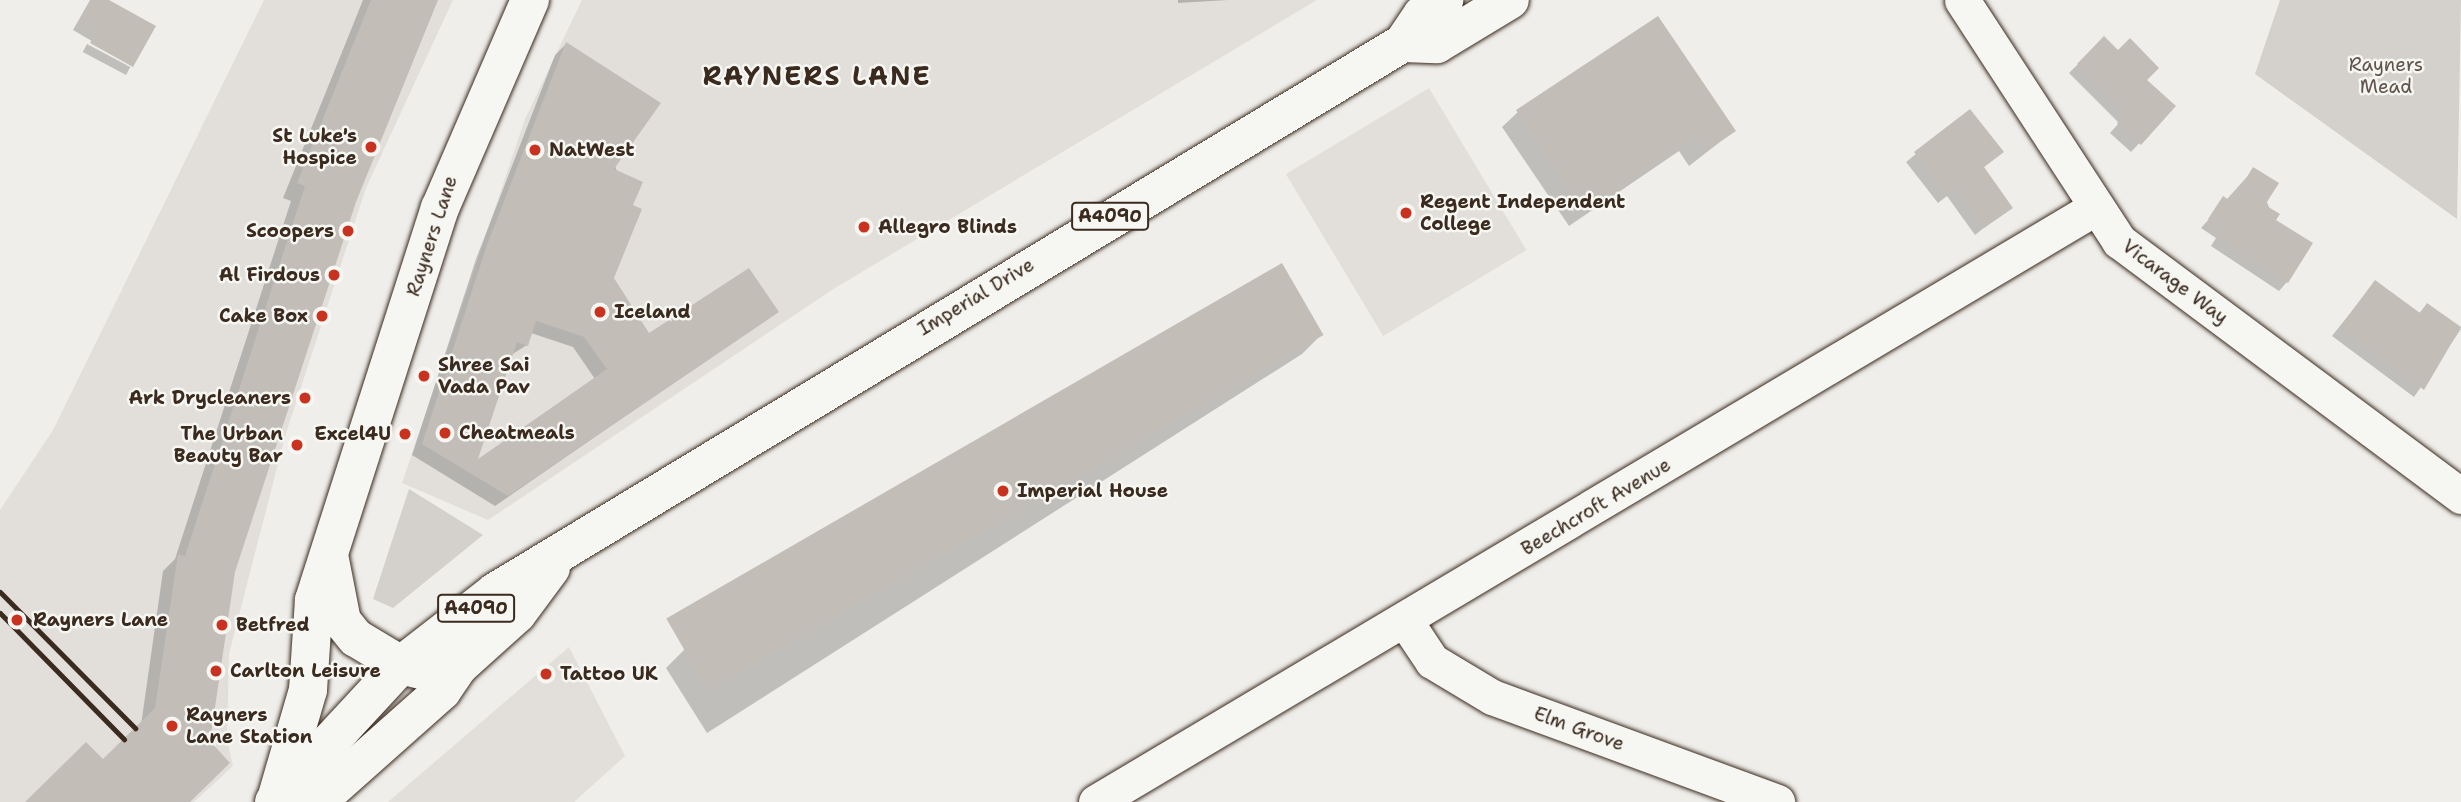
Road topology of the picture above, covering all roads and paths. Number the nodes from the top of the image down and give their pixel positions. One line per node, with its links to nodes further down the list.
1 (530, 0): 8 (main road, Rayners Lane)
2 (1444, 0): 5 (main road, Imperial Drive / A4090)
3 (1962, 0): 6 (street, Vicarage Way)
4 (1494, 5): 5 (main road)
5 (1403, 43): 9 (main road, Imperial Drive / A4090)
6 (2093, 209): 7 (street, Vicarage Way); 10 (street, Beechcroft Avenue)
7 (2461, 496)
8 (330, 560): 11 (main road); 13 (main road, Rayners Lane)
9 (556, 560): 11 (main road, Imperial Drive / A4090); 12 (main road, Imperial Drive / A4090)
10 (1406, 622): 15 (street, Beechcroft Avenue); 16 (street, Elm Grove)
11 (401, 665): 12 (main road); 13 (main road, A4090)
12 (459, 666): 14 (main road, Imperial Drive / A4090)
13 (275, 799)
14 (317, 802)
15 (1096, 802)
16 (1777, 802)

